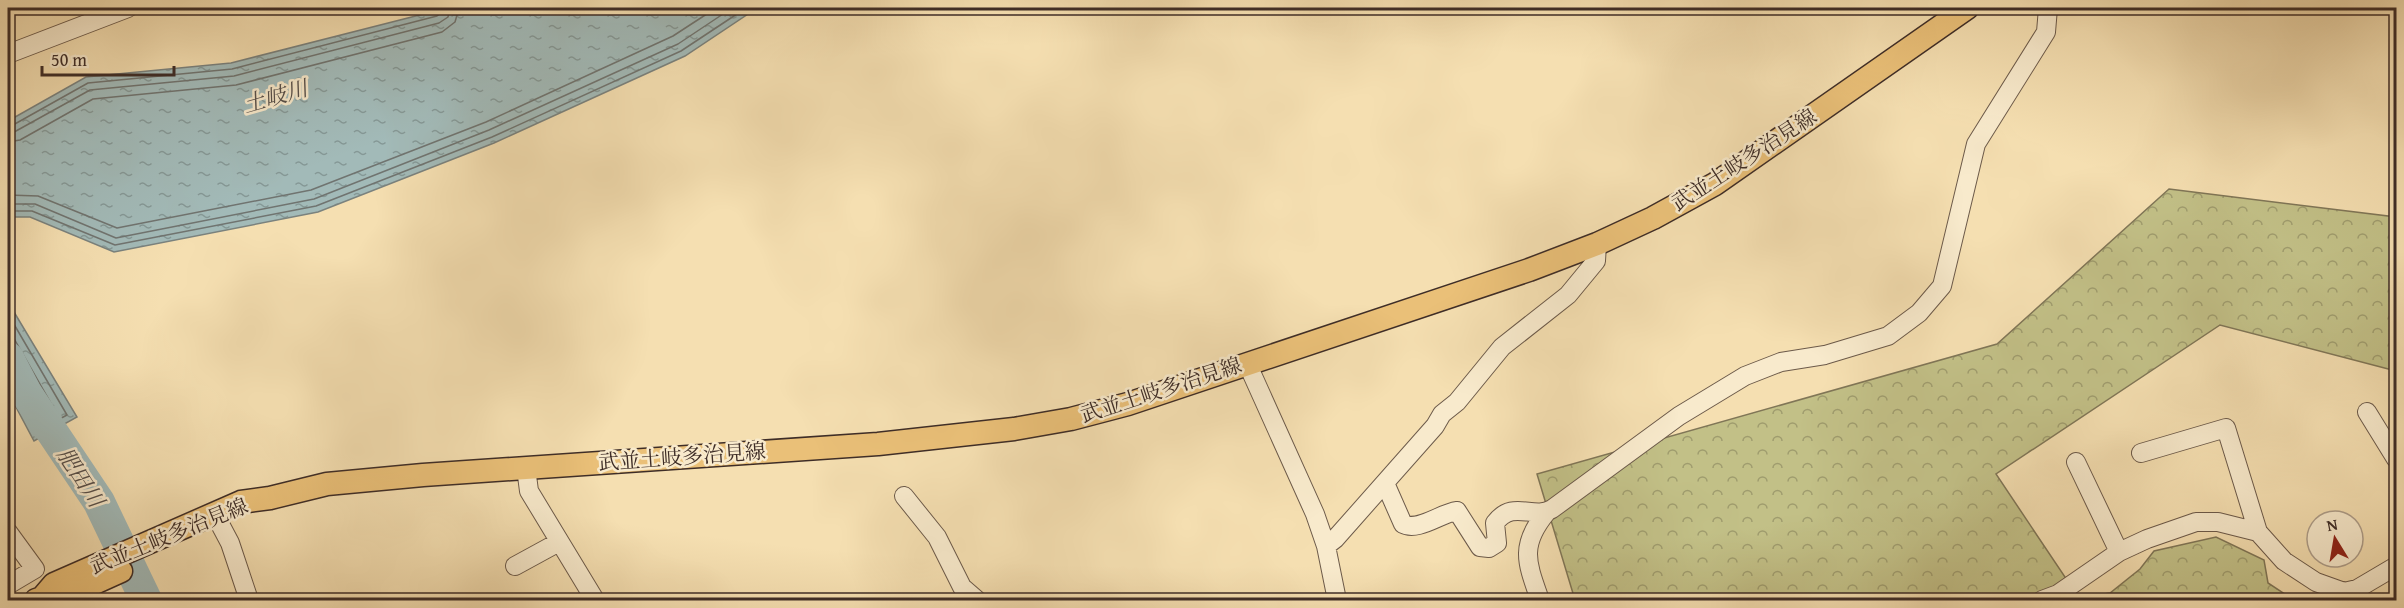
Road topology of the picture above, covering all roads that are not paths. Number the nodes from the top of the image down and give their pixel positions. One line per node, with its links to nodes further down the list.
1 (128, 8): 4 (street)
2 (1967, 8): 5 (main road, 武並土岐多治見線)
3 (2048, 8): 14 (street)
4 (8, 54)
5 (1598, 244): 6 (main road, 武並土岐多治見線); 12 (street)
6 (1247, 363): 11 (main road, 武並土岐多治見線); 19 (street)
7 (2367, 412): 9 (street)
8 (2141, 453): 17 (street)
9 (2397, 459)
10 (2076, 462): 20 (street)
11 (526, 468): 15 (main road, 武並土岐多治見線); 18 (street)
12 (1385, 483): 14 (street); 19 (street)
13 (904, 496): 27 (street)
14 (1546, 513): 29 (street)
15 (211, 525): 24 (main road, 武並土岐多治見線); 25 (street)
16 (8, 532): 23 (street)
17 (2258, 532): 20 (street); 22 (street)
18 (559, 542): 21 (street); 26 (street)
19 (1326, 546): 28 (street)
20 (2119, 552): 30 (street)
21 (515, 566)
22 (2397, 566)
23 (8, 585)
24 (48, 595)
25 (249, 600)
26 (596, 600)
27 (977, 600)
28 (1337, 600)
29 (1540, 600)
30 (2042, 600)

